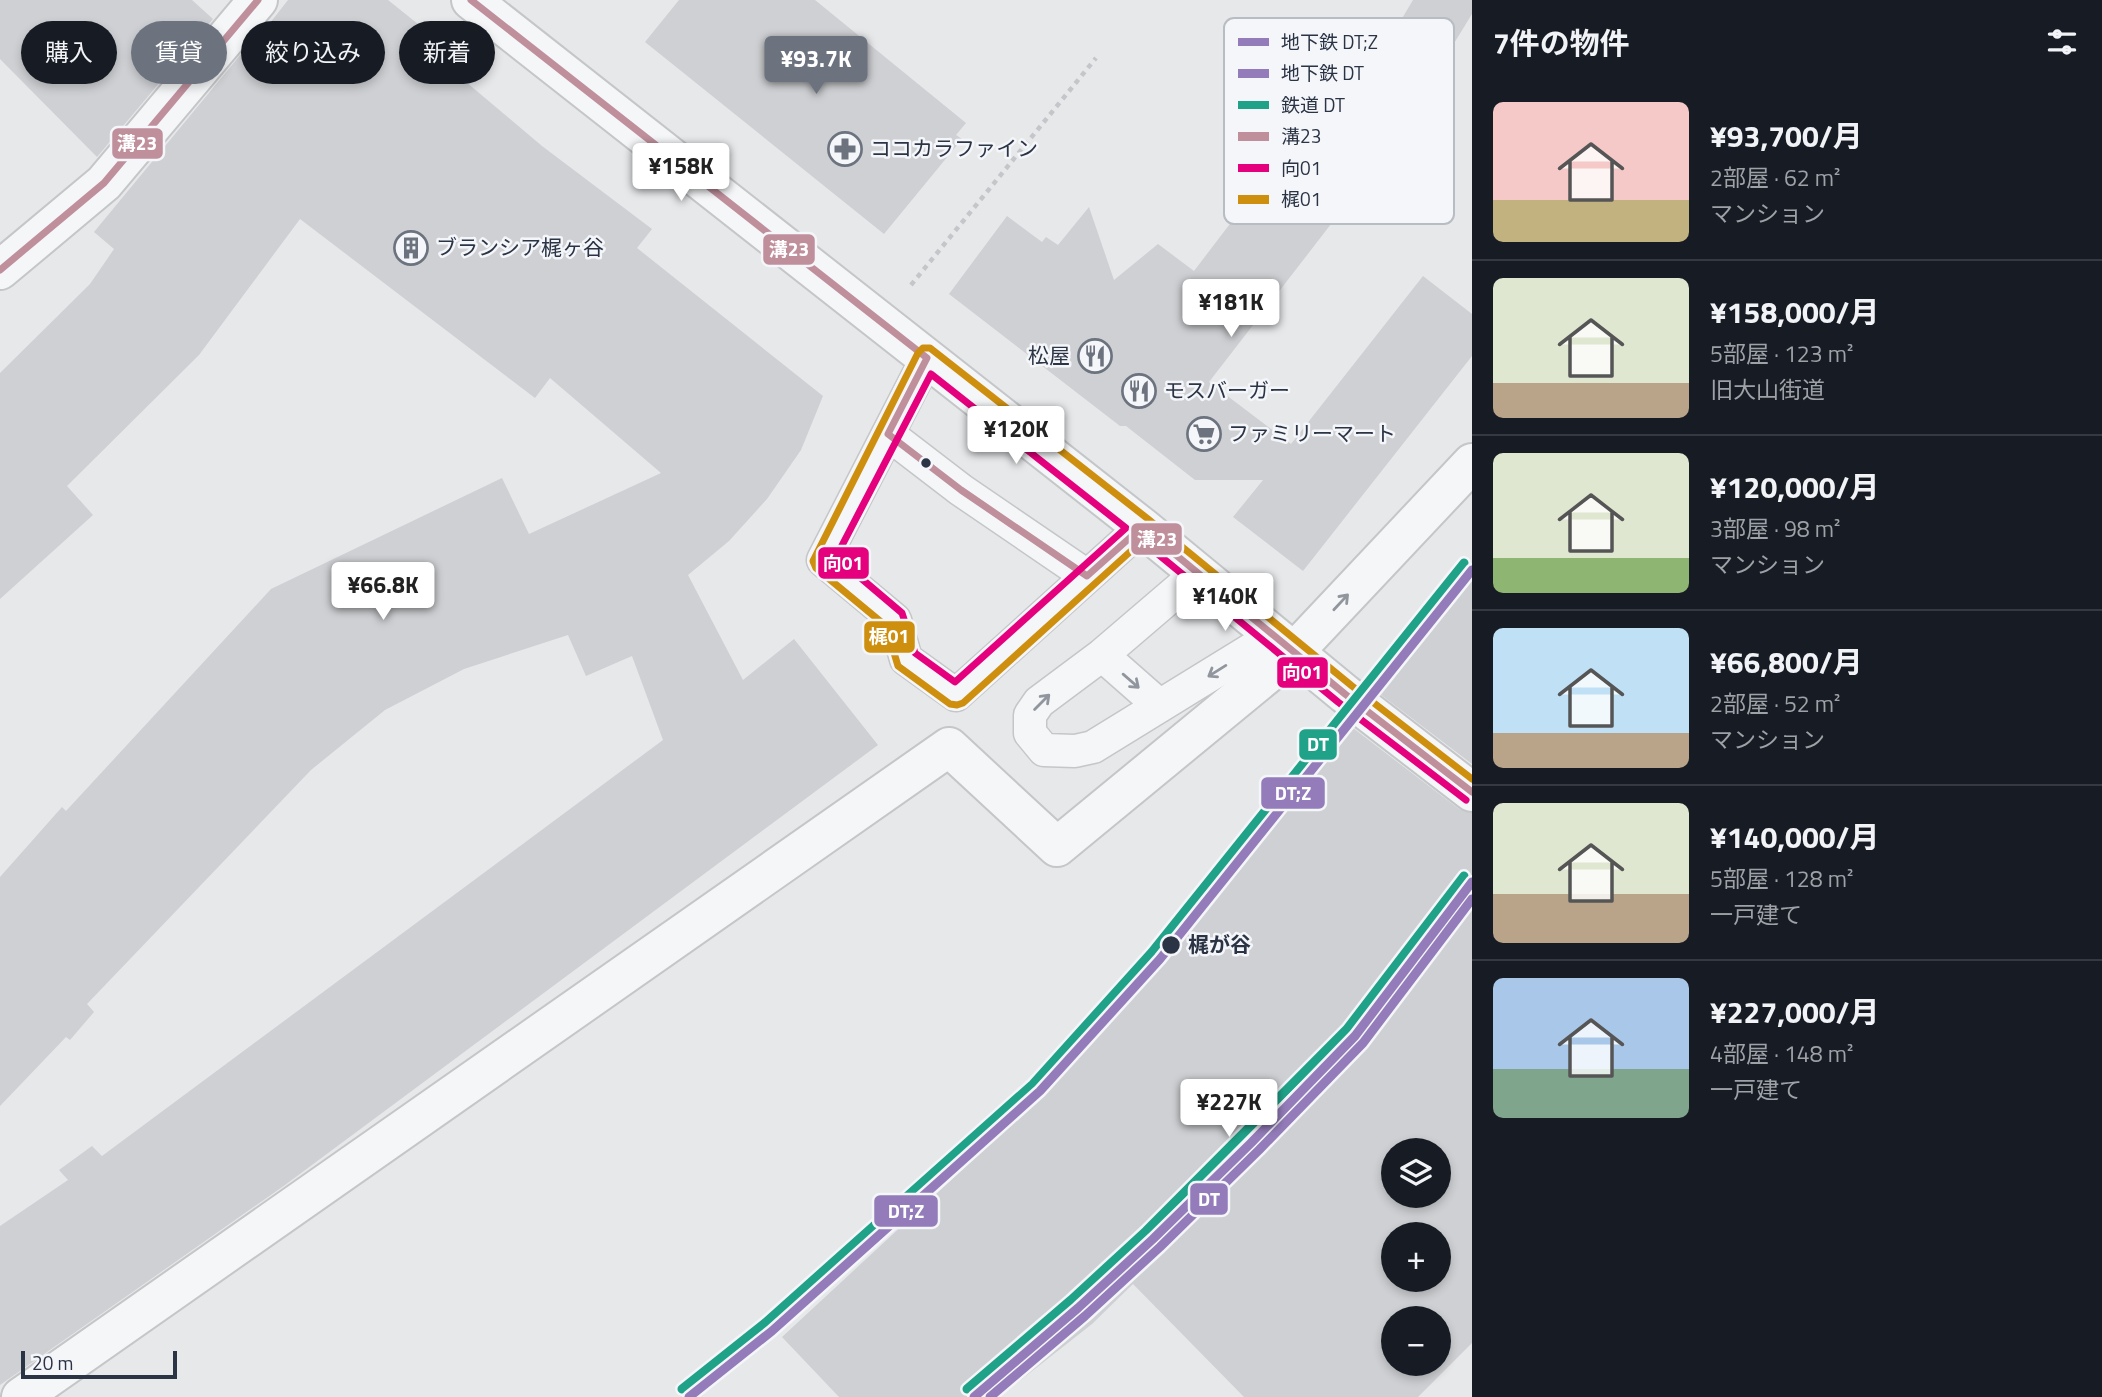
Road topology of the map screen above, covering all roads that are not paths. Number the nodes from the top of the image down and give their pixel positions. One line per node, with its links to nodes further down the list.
1 (258, 0): 3 (street)
2 (471, 0): 4 (street)
3 (0, 270)
4 (927, 358): 5 (lane); 7 (street)
5 (888, 434): 9 (lane); 9 (lane)
6 (1472, 463): 10 (street, one-way to 6)
7 (1142, 527): 8 (street); 9 (lane)
8 (1199, 572): 10 (street); 11 (lane)
9 (1087, 576)
10 (1284, 643): 12 (lane, one-way to 12); 13 (street); 14 (street)
11 (1102, 655): 12 (lane, one-way to 12); 12 (lane, one-way to 11)
12 (1160, 706)
13 (1472, 792)
14 (21, 1397)

